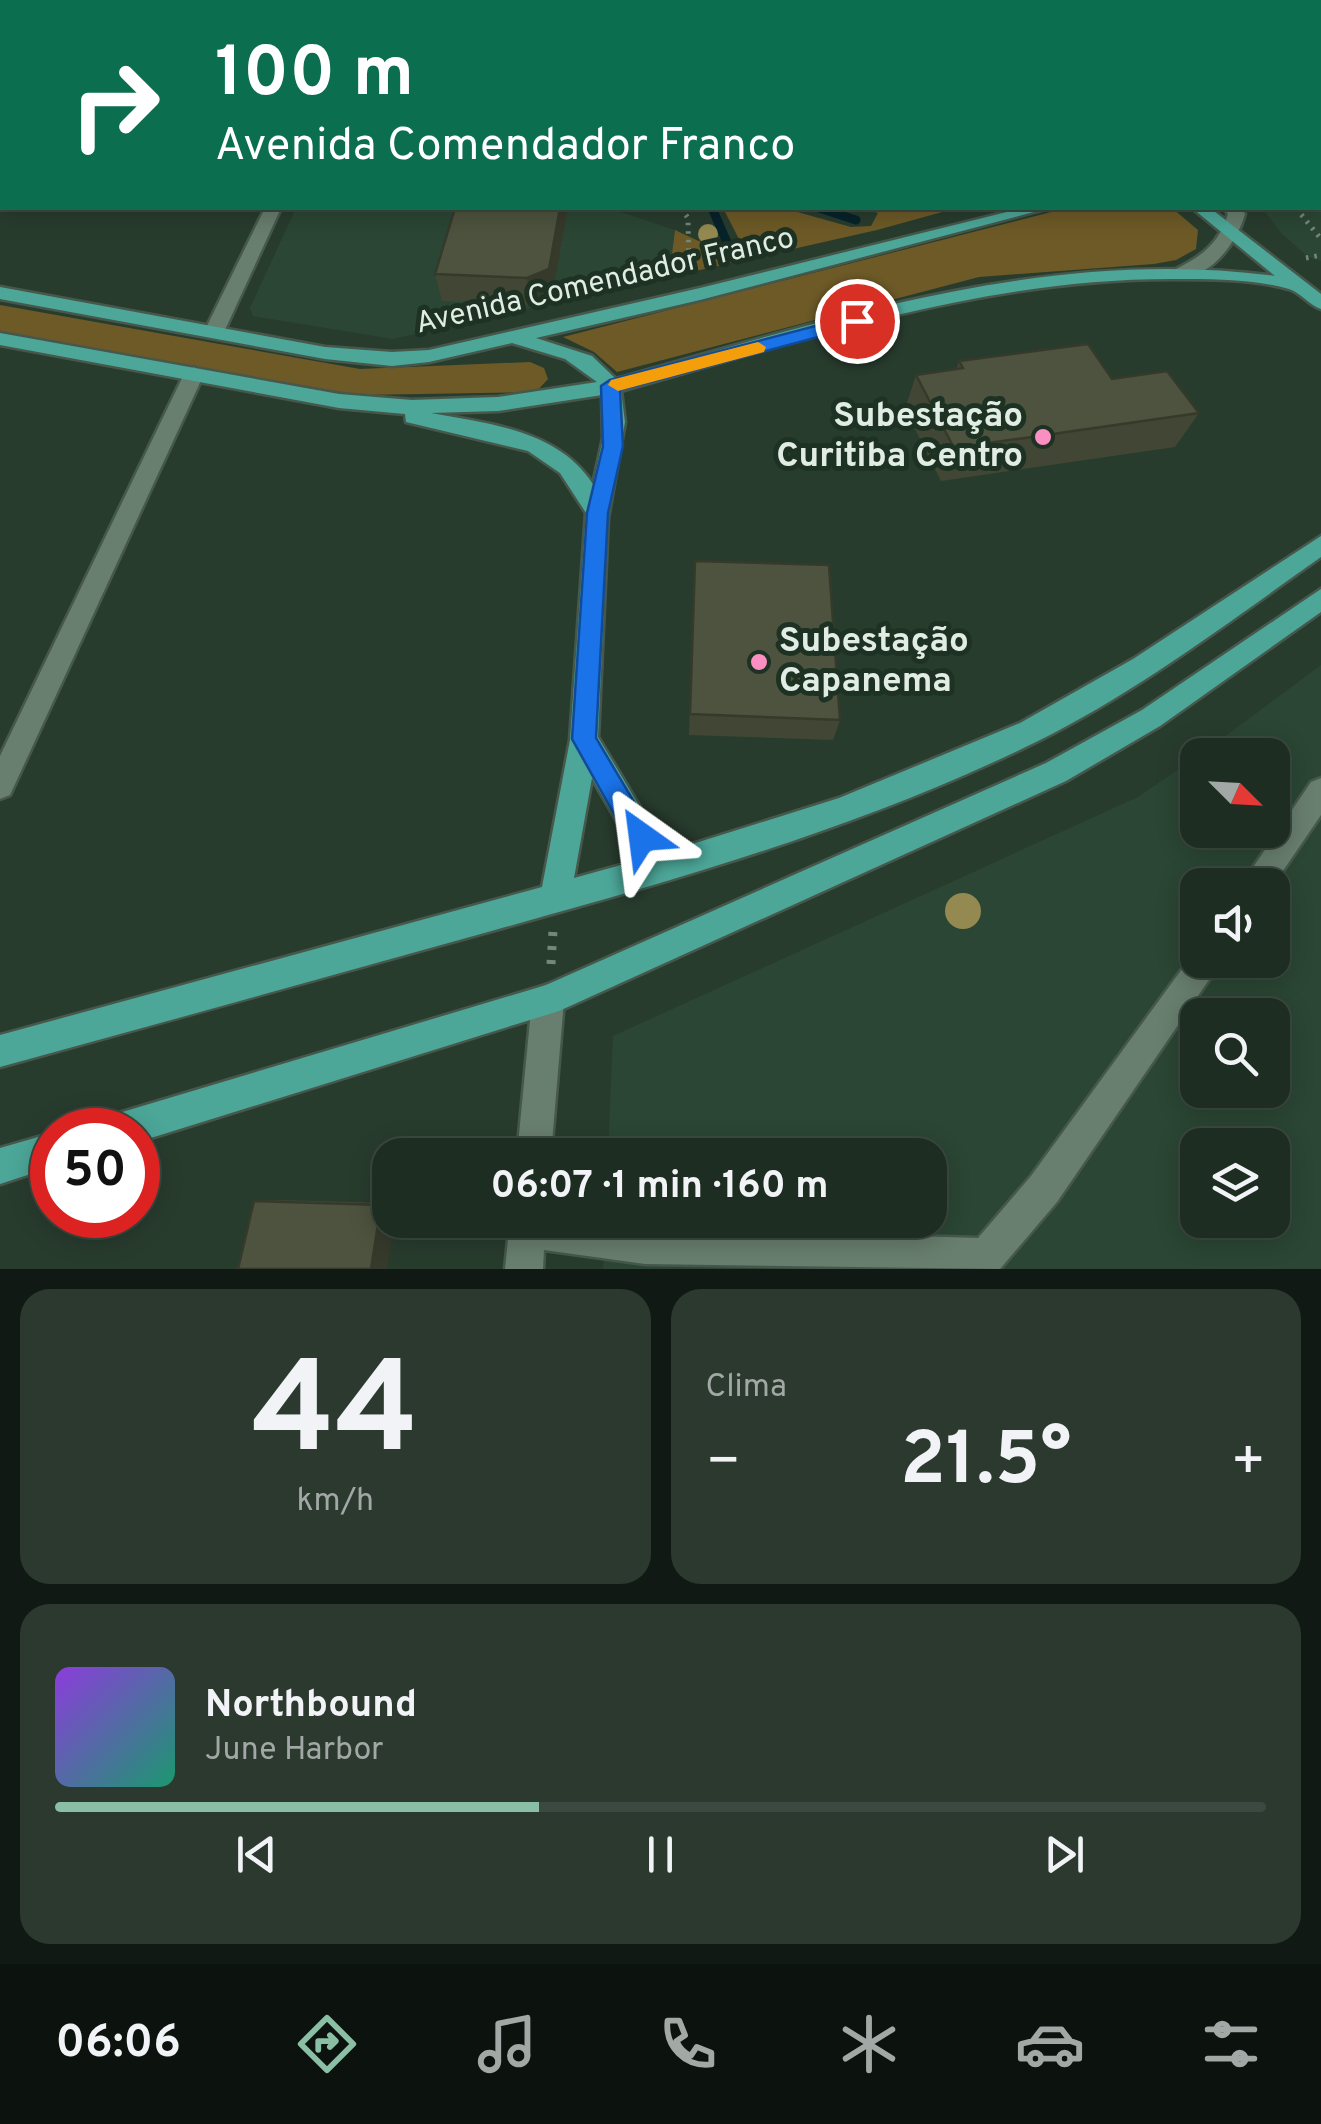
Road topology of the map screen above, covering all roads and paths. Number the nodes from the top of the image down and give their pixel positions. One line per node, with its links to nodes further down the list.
1 (271, 210): 14 (street)
2 (682, 210): 10 (path)
3 (1032, 210): 16 (main road, Avenida Comendador Franco)
4 (1203, 210): 7 (main road)
5 (1234, 210): 7 (street)
6 (1298, 210): 8 (path)
7 (1232, 232): 9 (street); 11 (main road)
8 (1321, 239)
9 (1180, 274): 11 (main road); 18 (main road)
10 (688, 280)
11 (1300, 286): 13 (main road)
12 (0, 293): 14 (main road, Avenida Comendador Franco)
13 (1321, 303)
14 (214, 332): 16 (main road, Avenida Comendador Franco)
15 (0, 338): 17 (main road)
16 (510, 339): 18 (main road)
17 (194, 374): 19 (main road); 24 (street)
18 (610, 386): 19 (main road); 20 (main road)
19 (338, 401): 20 (main road)
20 (598, 513): 23 (main road)
21 (1321, 544): 27 (main road)
22 (1321, 599): 30 (main road)
23 (584, 739): 27 (main road); 28 (main road)
24 (0, 786)
25 (1321, 791): 26 (street)
26 (1268, 868)
27 (661, 870): 28 (main road)
28 (555, 898): 30 (path); 31 (main road)
29 (1191, 978): 38 (street)
30 (548, 1000): 32 (main road); 33 (street)
31 (0, 1052)
32 (160, 1118)
33 (536, 1138)
34 (30, 1157): 35 (main road)
35 (0, 1166)
36 (527, 1238): 39 (street)
37 (602, 1238): 38 (street)
38 (985, 1263)
39 (524, 1269)

